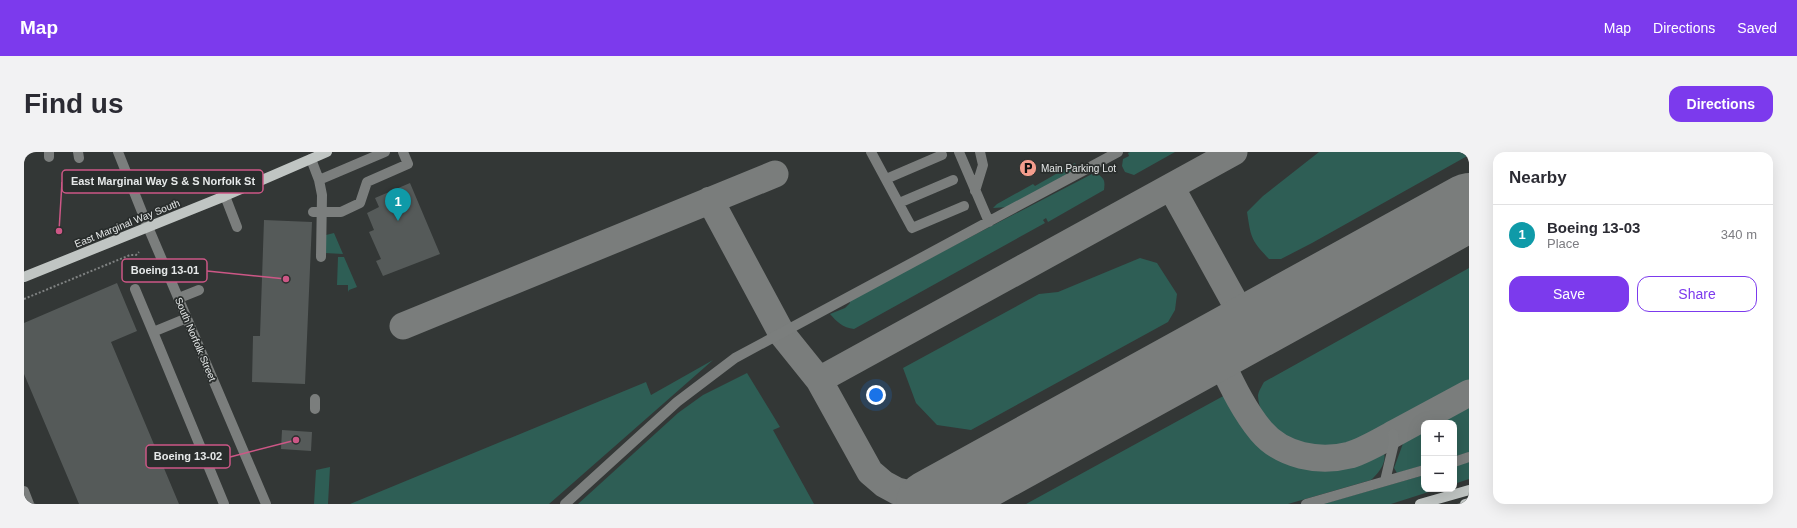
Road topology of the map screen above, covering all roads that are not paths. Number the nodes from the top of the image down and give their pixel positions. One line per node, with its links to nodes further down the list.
1 (118, 152): 20 (street, South Norfolk Street)
2 (327, 152): 10 (main road, East Marginal Way South)
3 (385, 152): 12 (street)
4 (403, 152): 18 (street)
5 (958, 152): 14 (street)
6 (980, 152): 14 (street)
7 (1118, 152): 19 (street)
8 (874, 153): 11 (street)
9 (942, 155): 11 (street)
10 (311, 159): 12 (street); 15 (main road, East Marginal Way South)
11 (886, 179): 16 (street)
12 (319, 180): 18 (street)
13 (953, 180): 16 (street)
14 (975, 191): 19 (street)
15 (225, 196): 20 (main road, East Marginal Way South); 21 (street)
16 (899, 203): 17 (street)
17 (964, 206)
18 (318, 212): 22 (street)
19 (989, 222): 40 (street)
20 (148, 227): 23 (main road, East Marginal Way South); 26 (street, South Norfolk Street)
21 (236, 227)
22 (321, 256)
23 (24, 278)
24 (135, 289): 28 (street)
25 (199, 290): 26 (street)
26 (178, 298): 27 (street, South Norfolk Street)
27 (187, 318): 28 (street); 39 (street, South Norfolk Street)
28 (154, 332): 38 (street)
29 (1393, 434): 33 (street)
30 (1469, 457): 31 (street)
31 (1457, 461)
32 (1421, 471): 33 (street)
33 (1385, 481): 41 (street)
34 (1469, 490): 42 (main road)
35 (24, 491): 37 (street)
36 (1469, 503): 43 (main road)
37 (29, 504)
38 (224, 504)
39 (266, 504)
40 (565, 504)
41 (1306, 504)
42 (1420, 504)
43 (1465, 504)

